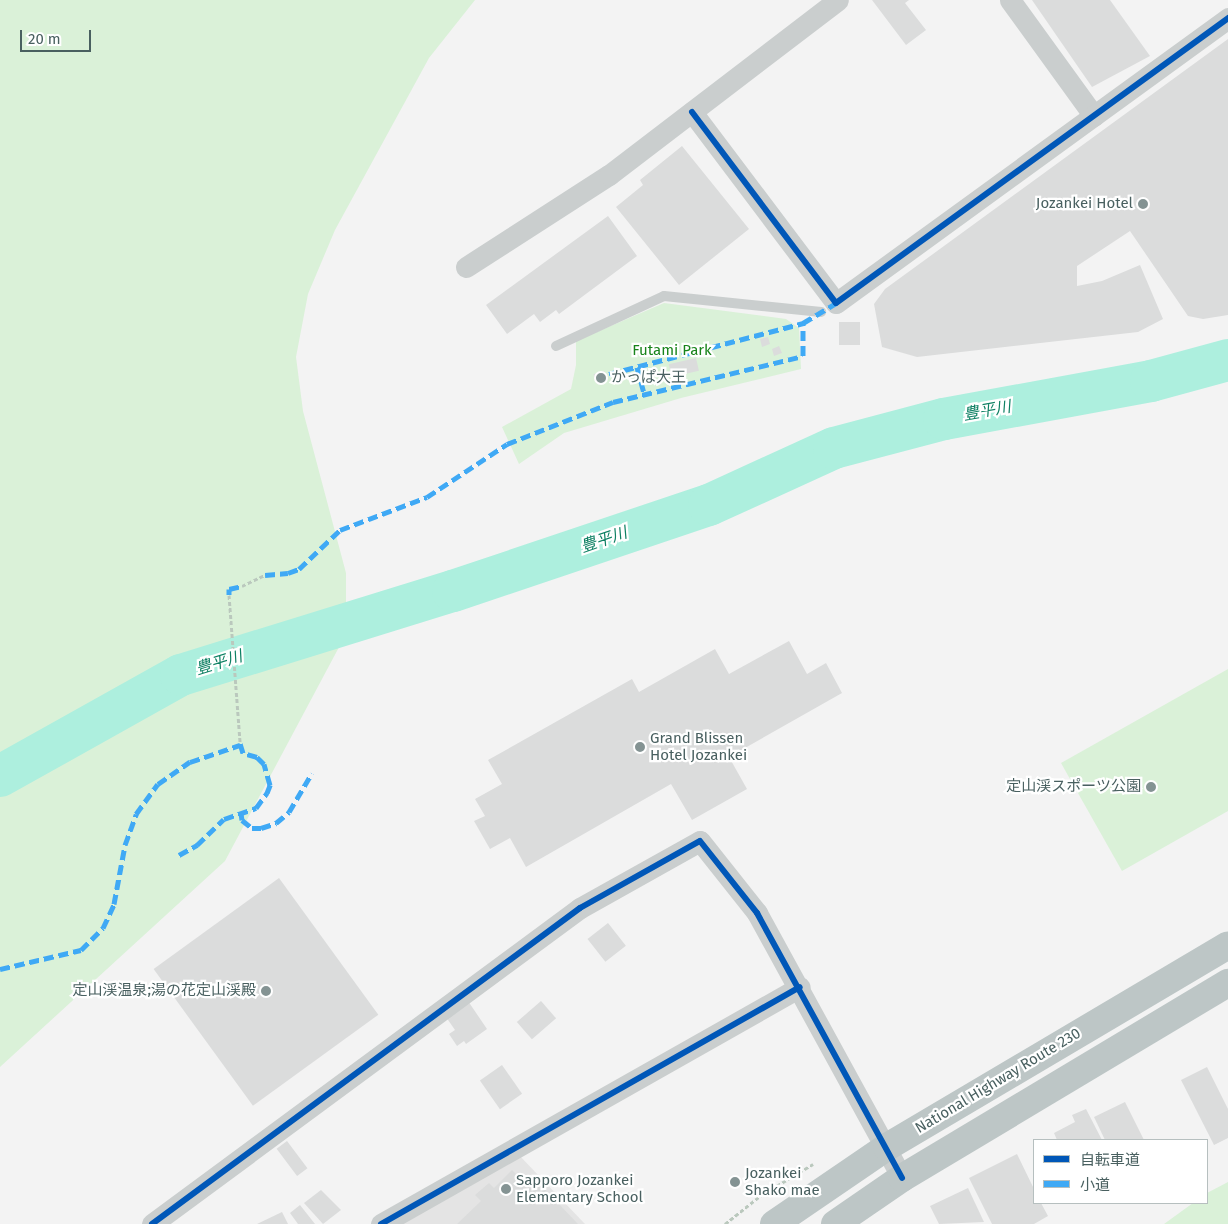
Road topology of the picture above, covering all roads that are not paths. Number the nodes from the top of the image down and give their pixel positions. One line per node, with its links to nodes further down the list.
1 (838, 0): 4 (street)
2 (1010, 0): 5 (street)
3 (1228, 18): 5 (street)
4 (692, 112): 5 (street); 6 (street)
5 (1094, 116)
6 (466, 267)
7 (821, 312): 8 (lane)
8 (556, 346)
9 (1228, 945): 12 (highway, National Highway Route 230)
10 (1228, 983): 13 (highway)
11 (800, 987): 12 (street); 14 (street); 15 (street)
12 (887, 1147): 13 (street); 16 (highway, National Highway Route 230)
13 (902, 1178): 17 (highway)
14 (152, 1224)
15 (381, 1224)
16 (774, 1224)
17 (835, 1224)

